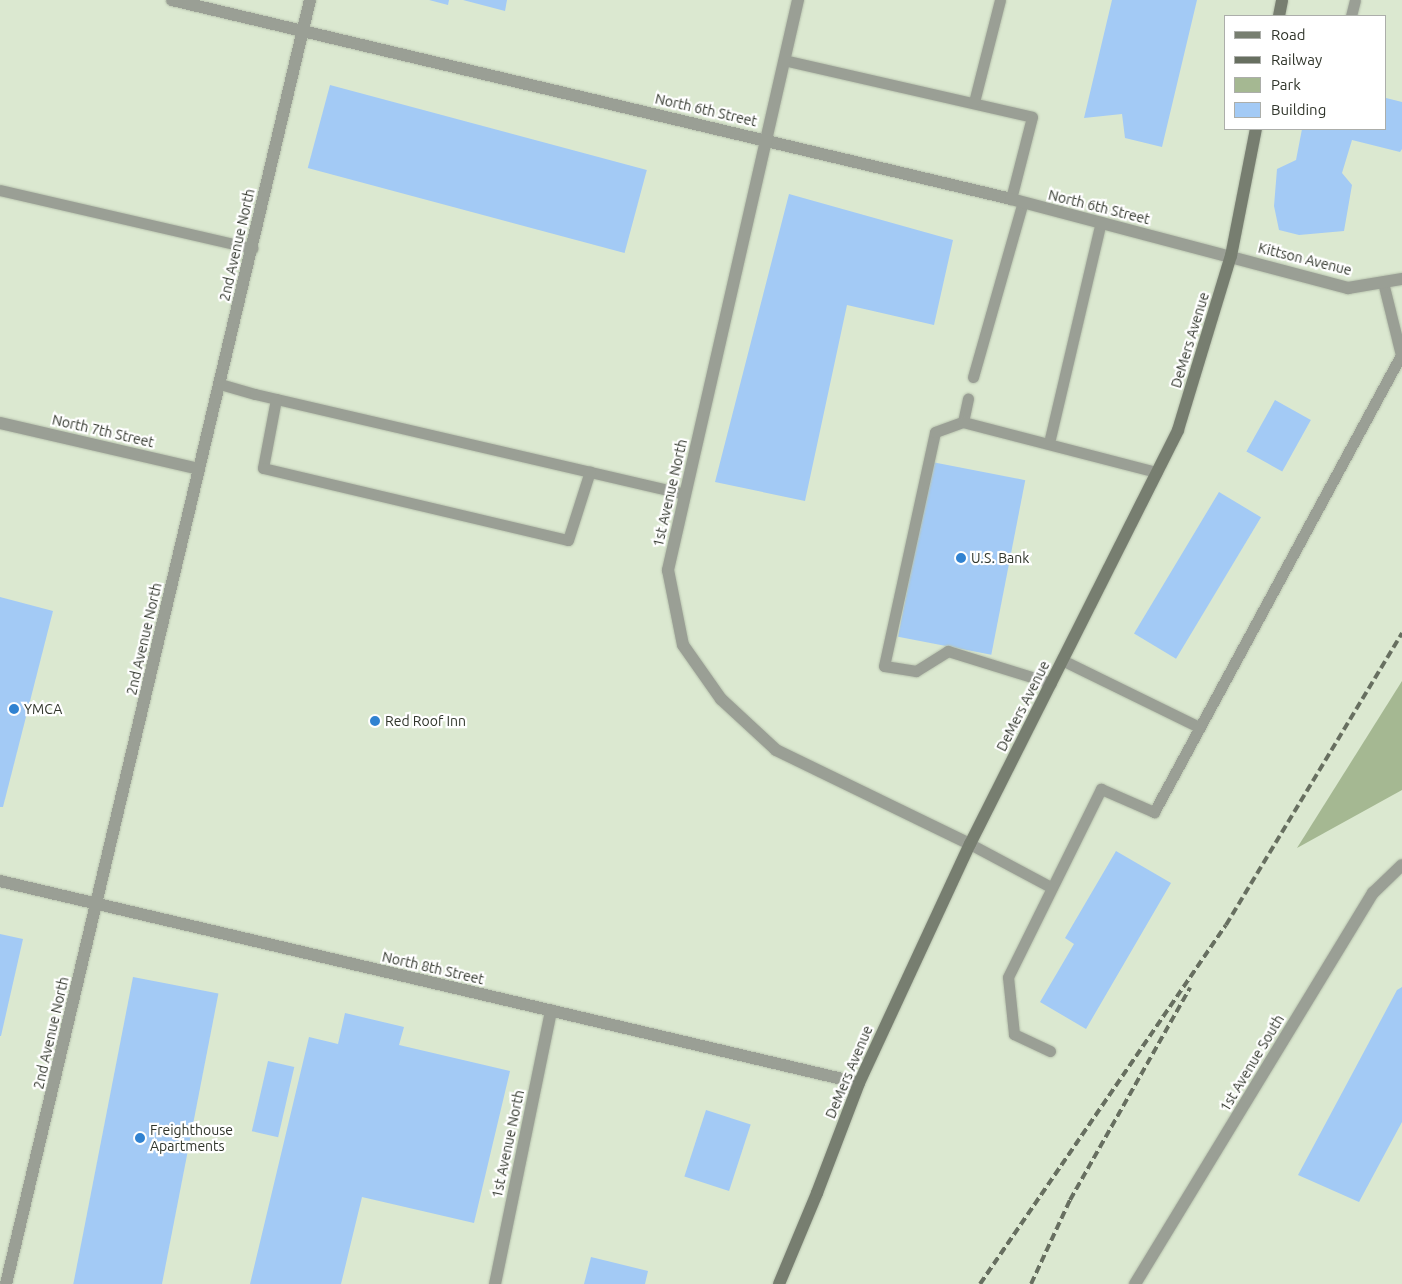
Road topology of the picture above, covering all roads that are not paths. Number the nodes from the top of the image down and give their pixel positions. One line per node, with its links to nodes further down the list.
1 (172, 0): 9 (street, North 6th Street)
2 (310, 0): 9 (street, 2nd Avenue North)
3 (798, 0): 10 (street, 1st Avenue North)
4 (1000, 0): 11 (lane)
5 (1282, 0): 7 (main road)
6 (1355, 0): 8 (lane)
7 (1279, 15)
8 (1351, 15)
9 (304, 30): 13 (street, North 6th Street); 17 (street, 2nd Avenue North)
10 (784, 60): 11 (lane); 13 (street, 1st Avenue North)
11 (974, 102): 15 (lane)
12 (1256, 130): 18 (main road, DeMers Avenue)
13 (766, 140): 15 (street, North 6th Street); 31 (street, 1st Avenue North)
14 (0, 190): 17 (lane)
15 (1017, 201): 16 (street, North 6th Street); 21 (lane)
16 (1101, 222): 18 (street, North 6th Street); 27 (lane)
17 (252, 248): 22 (street, 2nd Avenue North)
18 (1231, 256): 20 (street, Kittson Avenue); 30 (main road, DeMers Avenue)
19 (1402, 279): 20 (street, Kittson Avenue)
20 (1383, 282): 34 (lane)
21 (973, 377)
22 (220, 384): 24 (lane); 28 (street, 2nd Avenue North)
23 (968, 398): 25 (lane)
24 (276, 399): 29 (lane); 29 (lane)
25 (963, 422): 27 (lane); 33 (lane)
26 (0, 423): 28 (street, North 7th Street)
27 (1049, 443): 30 (lane)
28 (199, 469): 39 (street, 2nd Avenue North)
29 (590, 471): 31 (lane)
30 (1157, 472): 32 (main road, DeMers Avenue)
31 (685, 494): 35 (street, 1st Avenue North)
32 (1062, 660): 33 (main road, DeMers Avenue); 34 (lane)
33 (1051, 683): 35 (main road, DeMers Avenue)
34 (1199, 727): 38 (lane)
35 (970, 844): 38 (lane); 42 (main road, DeMers Avenue)
36 (1402, 865): 46 (street, 1st Avenue South)
37 (0, 881): 39 (street, North 8th Street)
38 (1051, 887): 41 (lane)
39 (97, 904): 40 (street, North 8th Street); 43 (street, 2nd Avenue North)
40 (551, 1011): 42 (street, North 8th Street); 44 (street, 1st Avenue North)
41 (1050, 1051)
42 (859, 1083): 45 (main road, DeMers Avenue)
43 (6, 1284)
44 (495, 1284)
45 (779, 1284)
46 (1135, 1284)

